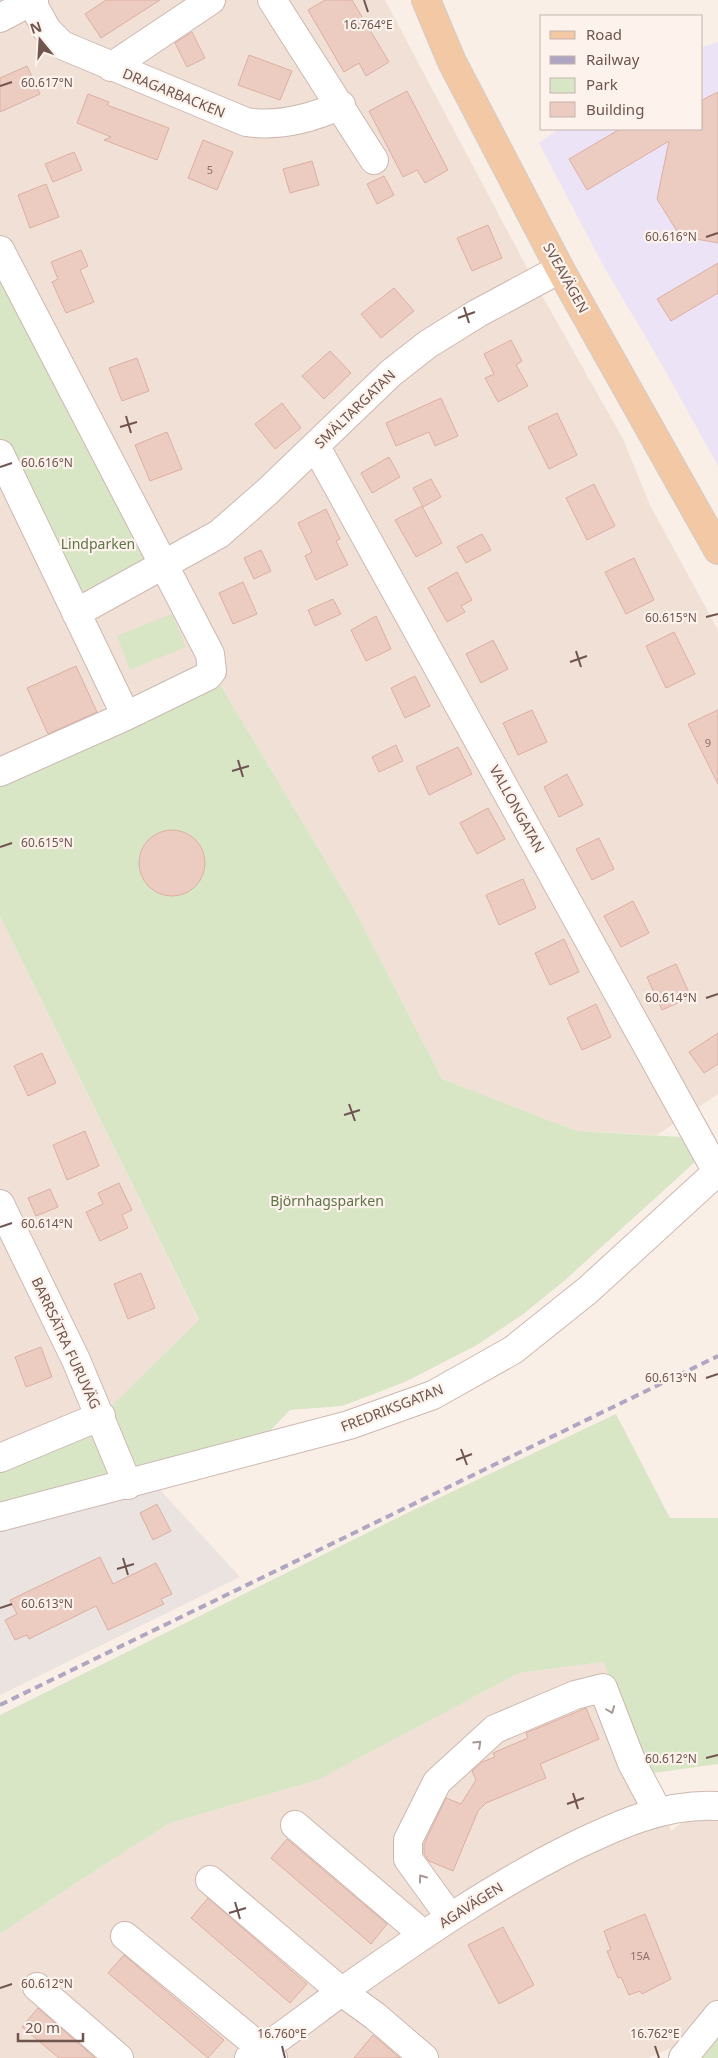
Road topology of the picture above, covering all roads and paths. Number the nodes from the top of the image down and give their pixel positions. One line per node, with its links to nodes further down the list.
1 (211, 0): 6 (street)
2 (272, 0): 7 (street)
3 (426, 0): 10 (main road, SVEAVÄGEN)
4 (33, 1): 5 (street); 6 (street, DRAGARBACKEN)
5 (0, 18)
6 (111, 67): 7 (street, DRAGARBACKEN)
7 (341, 105): 8 (street)
8 (374, 160)
9 (0, 250): 14 (street)
10 (560, 269): 11 (street, SMÄLTARGATAN); 13 (main road, SVEAVÄGEN)
11 (316, 446): 14 (street, SMÄLTARGATAN); 18 (street, VALLONGATAN)
12 (0, 454): 15 (street)
13 (718, 550)
14 (163, 566): 15 (street); 16 (street)
15 (76, 613): 16 (street)
16 (126, 716): 17 (street)
17 (0, 772)
18 (718, 1172): 22 (street, FREDRIKSGATAN)
19 (0, 1204): 20 (street, BARRSÄTRA FURUVÄG)
20 (101, 1416): 21 (street); 22 (street, BARRSÄTRA FURUVÄG)
21 (0, 1458)
22 (128, 1485): 23 (street, FREDRIKSGATAN)
23 (0, 1517)
24 (718, 1806): 25 (street, AGAVÄGEN)
25 (658, 1812): 28 (street, AGAVÄGEN); 28 (street, one-way to 25)
26 (295, 1825): 29 (street)
27 (210, 1880): 32 (street)
28 (450, 1917): 29 (street, AGAVÄGEN)
29 (424, 1935): 32 (street, AGAVÄGEN)
30 (125, 1936): 34 (street)
31 (37, 1986): 35 (street)
32 (342, 1992): 34 (street, AGAVÄGEN); 36 (street)
33 (718, 2015): 37 (street)
34 (261, 2055)
35 (119, 2058)
36 (424, 2058)
37 (683, 2058)

